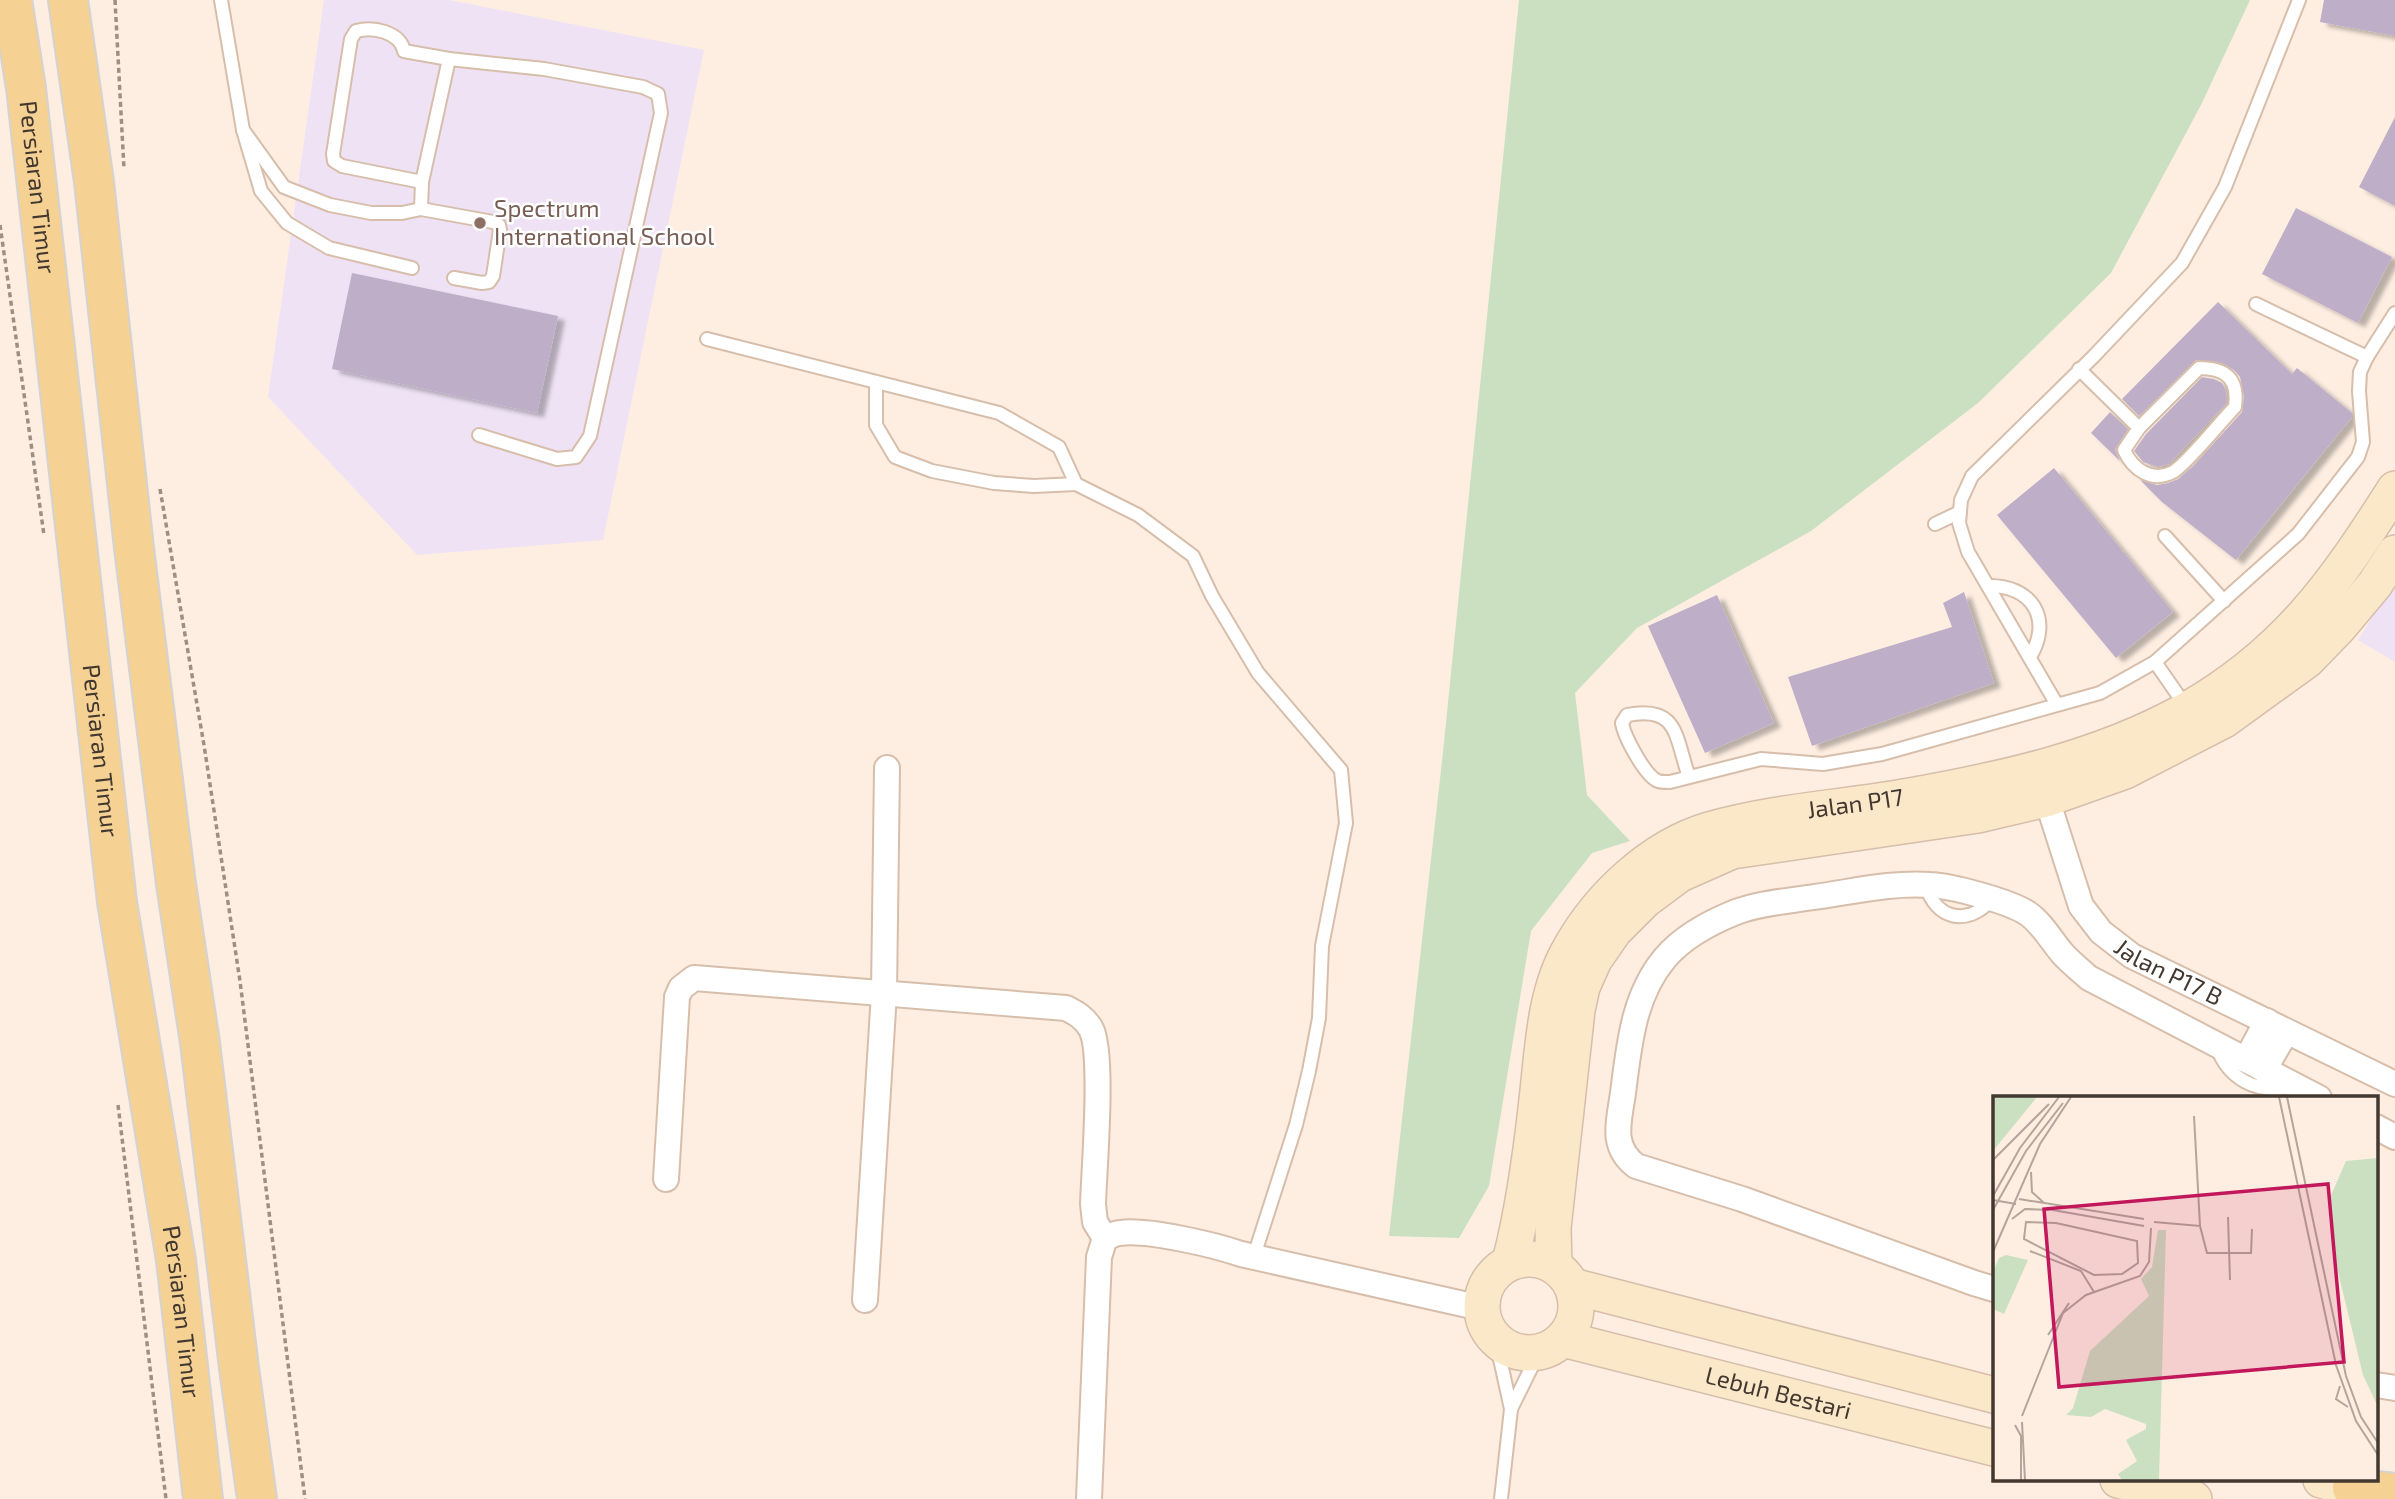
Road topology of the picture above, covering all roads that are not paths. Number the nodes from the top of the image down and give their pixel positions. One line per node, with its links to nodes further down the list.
1 (12, 0): 58 (main road, Persiaran Timur)
2 (68, 0): 59 (main road, Persiaran Timur)
3 (221, 0): 6 (lane)
4 (2299, 0): 15 (lane)
5 (449, 59): 7 (lane); 7 (lane); 18 (lane)
6 (243, 130): 8 (lane); 9 (lane)
7 (422, 182): 8 (lane)
8 (421, 209): 10 (lane)
9 (412, 268)
10 (454, 278)
11 (2256, 304): 14 (lane)
12 (2395, 313): 14 (lane)
13 (707, 339): 16 (lane)
14 (2367, 357): 26 (lane)
15 (2079, 369): 17 (lane); 21 (lane)
16 (876, 382): 19 (lane); 19 (lane)
17 (2139, 428): 17 (lane)
18 (479, 435)
19 (1076, 484): 45 (lane)
20 (2395, 489): 30 (street, Jalan P17)
21 (1960, 512): 22 (lane); 25 (lane)
22 (1935, 524)
23 (2165, 536): 26 (lane)
24 (2395, 553): 33 (street, Jalan P17)
25 (1989, 586): 27 (lane); 27 (lane)
26 (2224, 601): 28 (lane)
27 (2029, 657): 29 (lane)
28 (2155, 662): 29 (lane); 30 (lane)
29 (2056, 704): 32 (lane)
30 (2188, 709): 33 (street, Jalan P17)
31 (887, 768): 34 (street)
32 (1689, 777): 32 (lane)
33 (2042, 785): 35 (street, Jalan P17 B); 46 (street, Jalan P17); 47 (street, Jalan P17)
34 (884, 993): 43 (street); 44 (street); 49 (street)
35 (2276, 1026): 37 (street); 38 (street, Jalan P17 B)
36 (2216, 1043): 37 (street); 39 (lane); 48 (street)
37 (2255, 1065): 39 (street)
38 (2395, 1084)
39 (2294, 1086): 40 (street)
40 (2315, 1096)
41 (2378, 1128): 42 (street)
42 (2395, 1137)
43 (666, 1179)
44 (1105, 1238): 45 (street); 60 (street)
45 (1254, 1256): 50 (street)
46 (1510, 1262): 47 (street); 50 (street)
47 (1563, 1276): 51 (street); 52 (street)
48 (1993, 1289)
49 (865, 1300)
50 (1486, 1321): 51 (street); 53 (lane)
51 (1551, 1346): 53 (lane); 54 (street, Lebuh Bestari)
52 (1993, 1395)
53 (1511, 1409): 61 (lane)
54 (1993, 1448)
55 (2126, 1482): 62 (street)
56 (2336, 1484): 57 (main road); 63 (street)
57 (2395, 1493)
58 (203, 1499)
59 (257, 1499)
60 (1089, 1499)
61 (1501, 1499)
62 (2193, 1499)
63 (2394, 1499)

